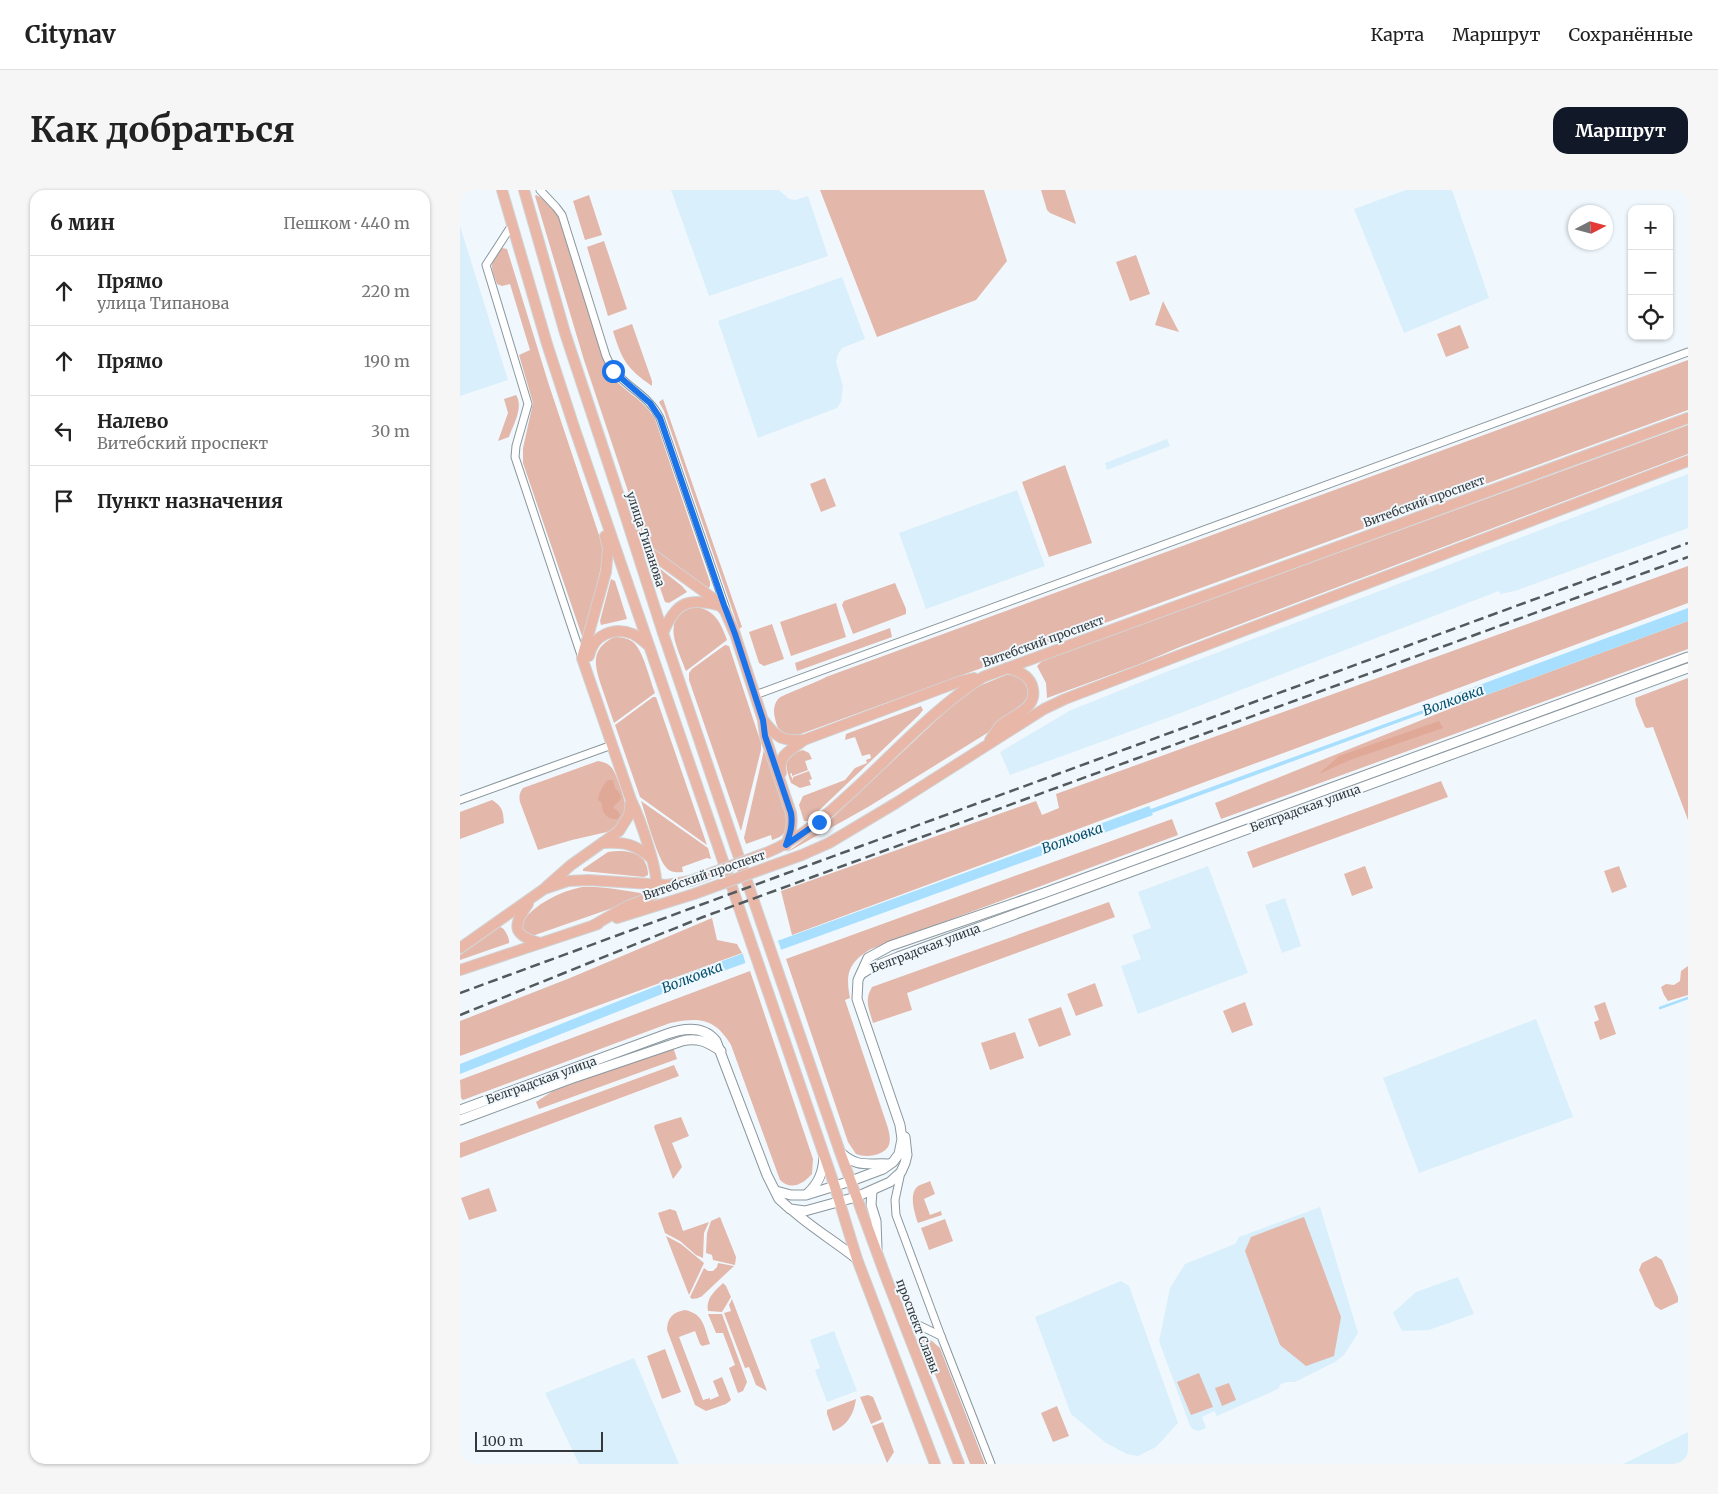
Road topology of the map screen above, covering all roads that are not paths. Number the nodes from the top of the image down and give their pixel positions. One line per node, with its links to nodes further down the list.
1 (502, 190): 4 (main road)
2 (524, 190): 8 (main road, улица Типанова)
3 (540, 190): 10 (street)
4 (512, 225): 9 (main road); 14 (street)
5 (1688, 352): 18 (street)
6 (1688, 418): 15 (main road, Витебский проспект)
7 (1688, 461): 22 (main road, Витебский проспект)
8 (620, 499): 10 (main road); 11 (main road, улица Типанова)
9 (600, 506): 12 (main road); 14 (main road)
10 (722, 605): 11 (main road); 18 (main road)
11 (663, 633): 33 (main road, улица Типанова)
12 (649, 646): 14 (main road); 43 (main road)
13 (1688, 657): 37 (street, Белградская улица)
14 (585, 664): 21 (main road)
15 (1007, 668): 17 (main road, Витебский проспект); 22 (main road)
16 (1688, 668): 37 (street, Белградская улица)
17 (983, 676): 20 (main road); 27 (main road, Витебский проспект)
18 (755, 695): 19 (main road)
19 (763, 720): 20 (main road); 23 (main road)
20 (804, 740): 23 (main road)
21 (612, 745): 24 (street); 25 (main road)
22 (987, 745): 32 (main road, Витебский проспект, bridge)
23 (782, 784): 27 (main road)
24 (460, 800)
25 (631, 800): 26 (main road); 28 (main road)
26 (602, 843): 28 (main road); 30 (main road)
27 (786, 845): 29 (main road, Витебский проспект, bridge)
28 (651, 858): 29 (main road)
29 (658, 885): 30 (main road, Витебский проспект); 32 (main road)
30 (544, 889): 31 (main road, Витебский проспект)
31 (533, 897): 34 (main road); 35 (main road, Витебский проспект)
32 (594, 925): 34 (main road, Витебский проспект)
33 (766, 936): 42 (main road, проспект Славы)
34 (540, 943): 36 (main road, Витебский проспект)
35 (460, 948)
36 (460, 970)
37 (860, 974): 41 (street)
38 (721, 1051): 39 (street, Белградская улица); 40 (street, Белградская улица); 49 (street)
39 (460, 1110)
40 (460, 1120)
41 (900, 1125): 44 (street); 45 (street)
42 (840, 1152): 44 (street); 46 (main road, проспект Славы)
43 (824, 1157): 48 (main road); 51 (street)
44 (886, 1167): 46 (street); 47 (street)
45 (901, 1172): 47 (street); 58 (street)
46 (851, 1181): 48 (street); 52 (main road, проспект Славы)
47 (890, 1182): 50 (street)
48 (834, 1186): 51 (street); 53 (main road)
49 (776, 1190): 51 (street); 54 (street)
50 (872, 1191): 52 (street); 55 (street)
51 (806, 1195)
52 (856, 1197): 53 (street); 55 (main road, проспект Славы)
53 (839, 1201): 54 (street); 56 (main road)
54 (790, 1209): 56 (street)
55 (877, 1254): 57 (main road, проспект Славы)
56 (857, 1259): 59 (main road)
57 (902, 1317): 58 (street); 60 (main road, проспект Славы)
58 (941, 1336): 61 (street)
59 (935, 1464)
60 (959, 1464)
61 (991, 1464)

